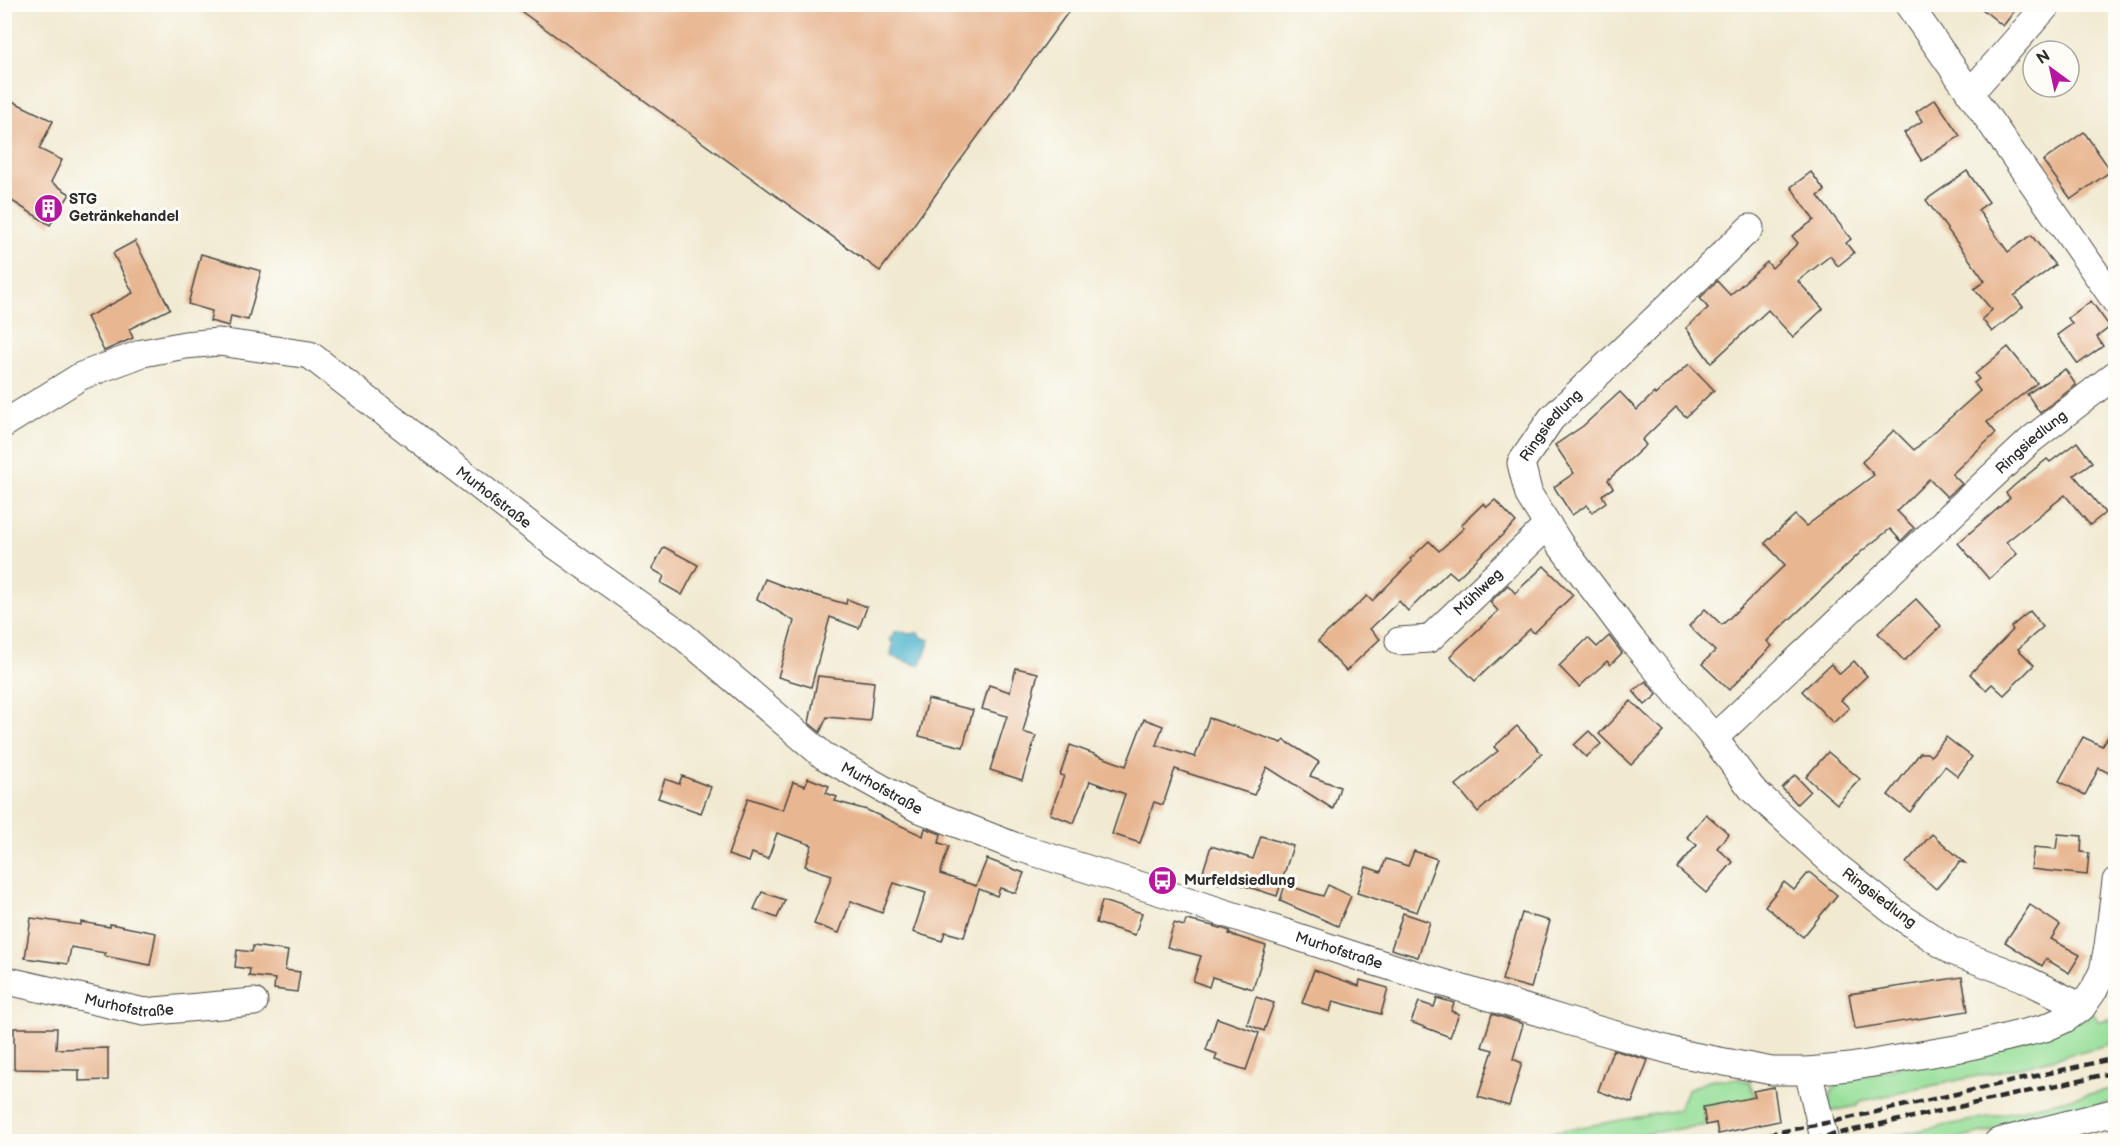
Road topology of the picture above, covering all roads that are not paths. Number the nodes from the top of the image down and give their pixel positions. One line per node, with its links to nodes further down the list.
1 (1908, 4): 3 (street)
2 (2048, 4): 3 (street)
3 (1970, 93): 5 (street)
4 (1750, 228): 8 (street, Ringsiedlung)
5 (2115, 302)
6 (2115, 374): 10 (street, Ringsiedlung)
7 (4, 424): 15 (street, Murhofstraße)
8 (1548, 525): 9 (street, Mühlweg); 10 (street, Ringsiedlung)
9 (1399, 641)
10 (1714, 738): 14 (street, Ringsiedlung)
11 (2115, 881): 14 (street)
12 (4, 980): 13 (street, Murhofstraße)
13 (254, 1002)
14 (2082, 1007): 15 (street)
15 (1809, 1071): 17 (street)
16 (2115, 1112): 18 (street)
17 (1825, 1142)
18 (1998, 1142)

